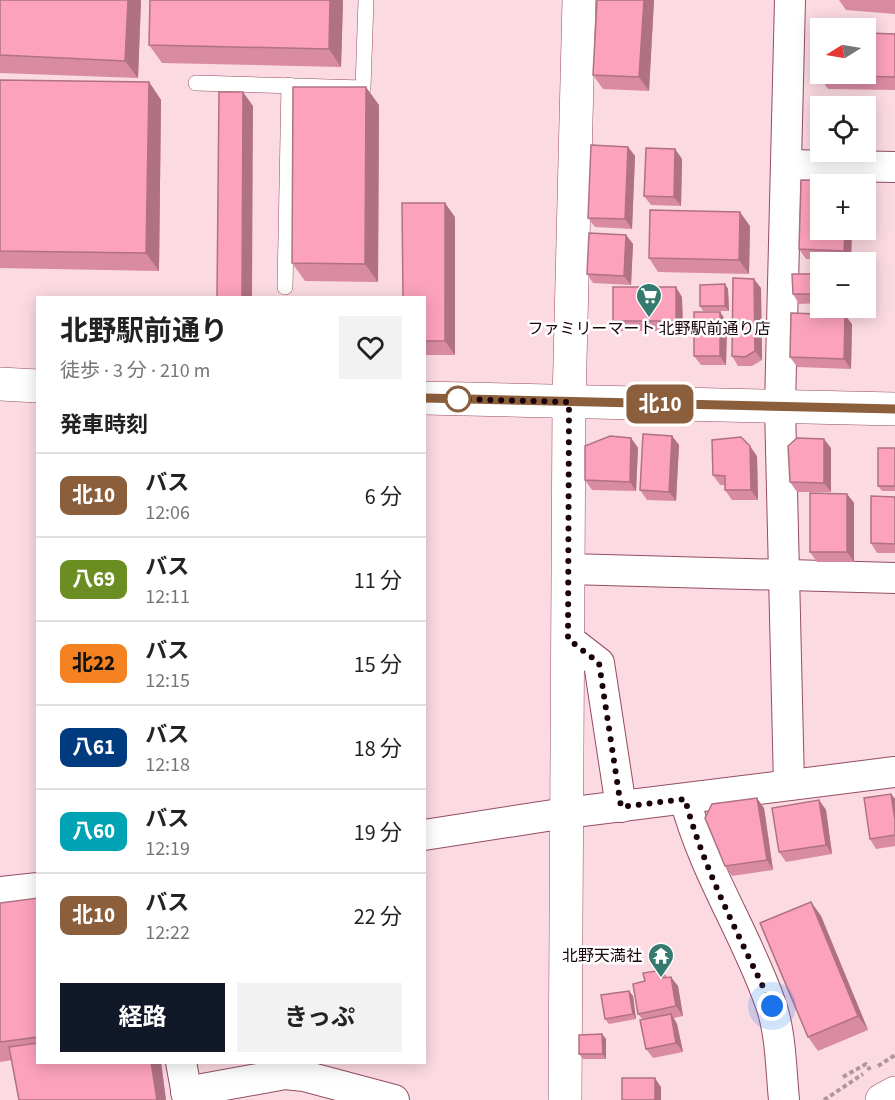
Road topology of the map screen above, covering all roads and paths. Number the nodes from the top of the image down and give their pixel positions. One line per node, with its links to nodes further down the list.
1 (366, 0): 5 (lane)
2 (579, 0): 12 (main road)
3 (790, 0): 6 (street)
4 (196, 83): 5 (lane)
5 (289, 85): 8 (lane)
6 (786, 165): 7 (street); 13 (street)
7 (895, 167)
8 (285, 287)
9 (0, 384): 10 (main road)
10 (36, 386)
11 (426, 398): 12 (main road)
12 (569, 402): 13 (main road); 15 (main road)
13 (780, 406): 14 (main road); 16 (street)
14 (895, 409)
15 (569, 569): 16 (street); 18 (main road)
16 (783, 575): 17 (street); 20 (street)
17 (895, 578)
18 (568, 639): 22 (street); 23 (main road)
19 (895, 772): 20 (street)
20 (789, 785): 21 (street)
21 (685, 799): 22 (street); 37 (street)
22 (621, 807): 23 (street)
23 (566, 813): 24 (street); 36 (main road)
24 (426, 835)
25 (36, 888): 26 (street)
26 (0, 892)
27 (895, 1055): 30 (path)
28 (182, 1064): 33 (street)
29 (305, 1069): 33 (street); 35 (street)
30 (870, 1070): 31 (path); 34 (path)
31 (843, 1077)
32 (895, 1093): 38 (main road)
33 (187, 1096)
34 (824, 1099)
35 (394, 1100)
36 (565, 1100)
37 (784, 1100)
38 (882, 1100)

